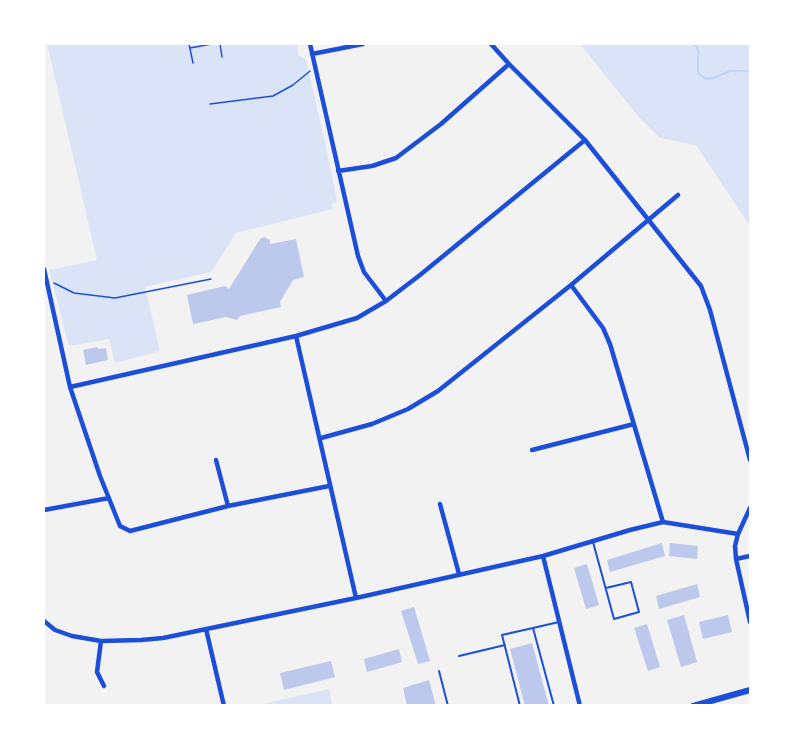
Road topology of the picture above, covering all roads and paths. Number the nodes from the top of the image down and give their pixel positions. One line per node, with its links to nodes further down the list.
1 (189, 44): 7 (path)
2 (212, 44): 7 (path)
3 (220, 44): 9 (path)
4 (310, 44): 8 (street)
5 (363, 44): 8 (street)
6 (491, 44): 11 (street)
7 (190, 48): 10 (path)
8 (312, 54): 12 (street)
9 (222, 57)
10 (193, 63)
11 (509, 64): 14 (street); 15 (street)
12 (315, 66): 13 (path); 15 (street)
13 (210, 104)
14 (585, 140): 17 (street); 22 (street)
15 (338, 171): 22 (street)
16 (678, 195): 17 (street)
17 (650, 219): 21 (street); 29 (street)
18 (44, 268): 19 (street)
19 (46, 278): 20 (path); 24 (street)
20 (211, 279)
21 (571, 285): 25 (street); 26 (street)
22 (386, 301): 23 (street)
23 (296, 336): 24 (street); 26 (street)
24 (70, 387): 31 (street)
25 (634, 424): 27 (street); 36 (street)
26 (321, 438): 30 (street)
27 (532, 450)
28 (216, 460): 33 (street)
29 (750, 460)
30 (329, 486): 33 (street); 44 (street)
31 (109, 498): 33 (street); 35 (street)
32 (440, 504): 42 (street)
33 (228, 506)
34 (750, 508): 37 (street)
35 (44, 510)
36 (663, 522): 37 (street); 38 (street)
37 (738, 534): 41 (street)
38 (593, 541): 40 (street); 43 (lane)
39 (750, 555): 41 (street)
40 (543, 556): 42 (street); 46 (street)
41 (736, 559): 47 (street)
42 (459, 574): 44 (street)
43 (606, 588): 43 (lane)
44 (356, 598): 49 (street)
45 (44, 621): 50 (street)
46 (559, 622): 48 (lane); 60 (street)
47 (750, 622)
48 (533, 628): 51 (lane); 59 (lane)
49 (206, 629): 50 (street); 56 (street)
50 (100, 641): 54 (street)
51 (505, 645): 52 (lane); 58 (lane)
52 (459, 656)
53 (439, 671): 57 (lane)
54 (104, 686)
55 (750, 690): 61 (main road)
56 (224, 705)
57 (448, 705)
58 (520, 705)
59 (554, 705)
60 (580, 705)
61 (693, 705)

